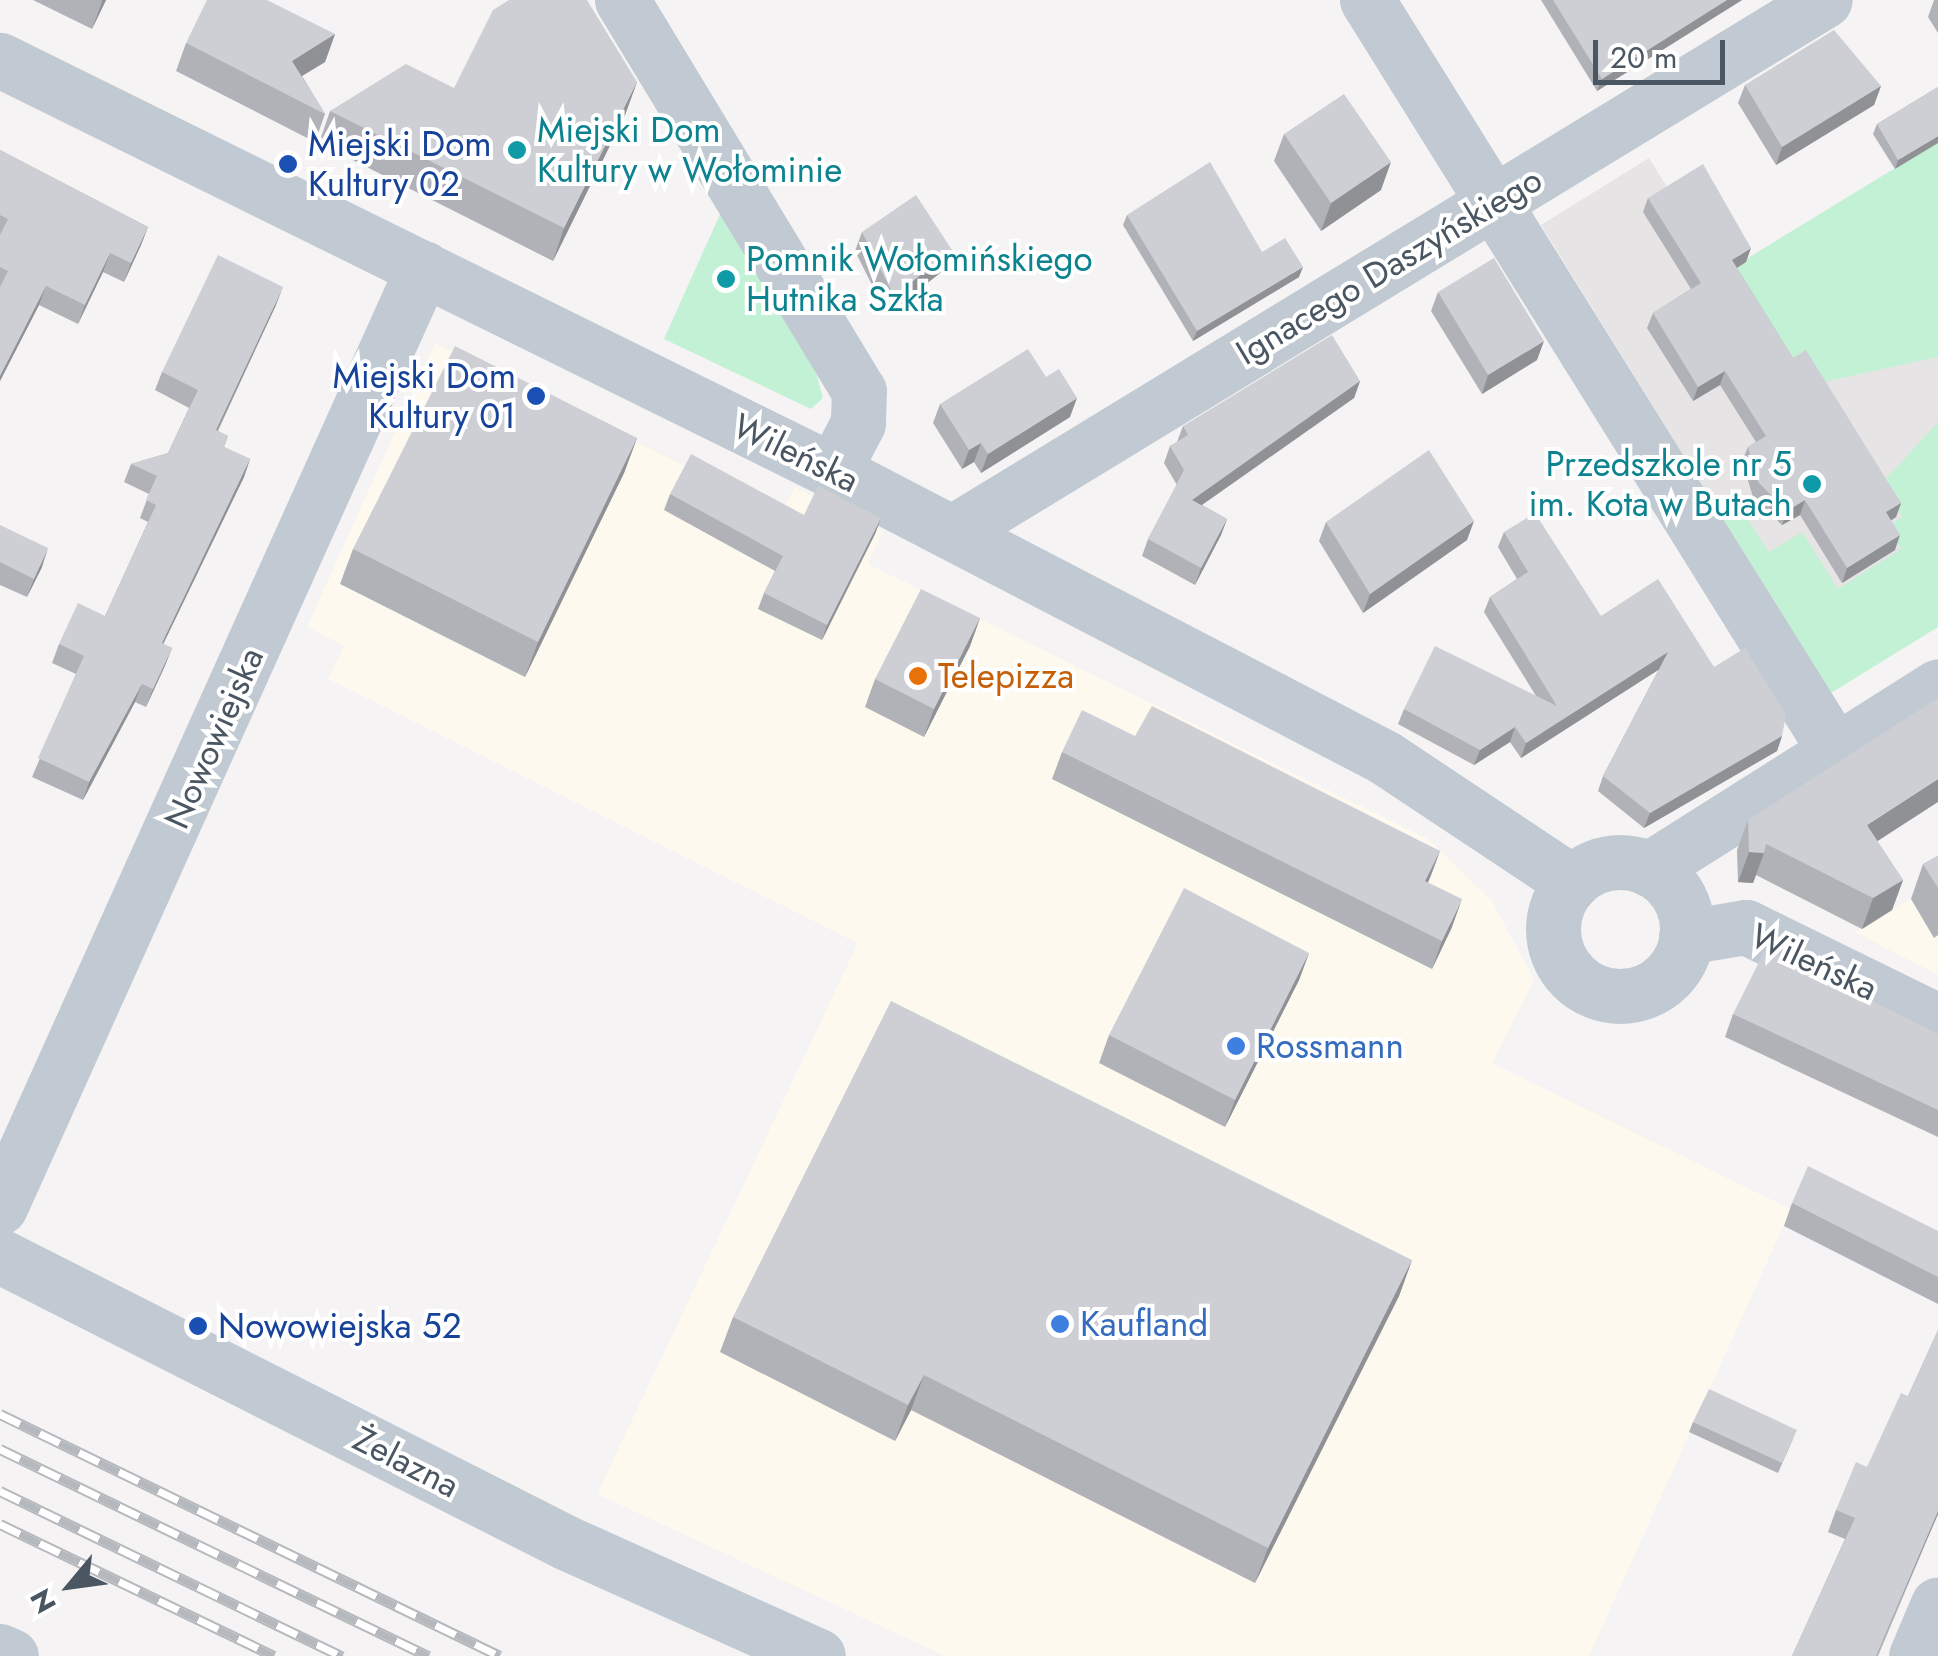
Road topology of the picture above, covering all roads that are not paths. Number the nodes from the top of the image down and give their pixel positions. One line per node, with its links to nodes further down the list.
1 (622, 0): 7 (street)
2 (1368, 0): 5 (street)
3 (1825, 0): 5 (street, Ignacego Daszyńskiego)
4 (0, 60): 6 (street, Wileńska)
5 (1493, 202): 8 (street, Ignacego Daszyńskiego); 10 (street)
6 (423, 268): 7 (street, Wileńska); 15 (street, Nowowiejska)
7 (832, 471): 8 (street, Wileńska)
8 (953, 532): 12 (street, Wileńska)
9 (1938, 686): 10 (street)
10 (1834, 748): 11 (street)
11 (1649, 869): 12 (street); 13 (street)
12 (1572, 882): 13 (street)
13 (1686, 937): 14 (street, Wileńska)
14 (1938, 1021)
15 (0, 1207)
16 (0, 1256): 20 (street, Żelazna)
17 (1938, 1604): 21 (street)
18 (0, 1650): 19 (street)
19 (11, 1656)
20 (818, 1656)
21 (1916, 1656)

